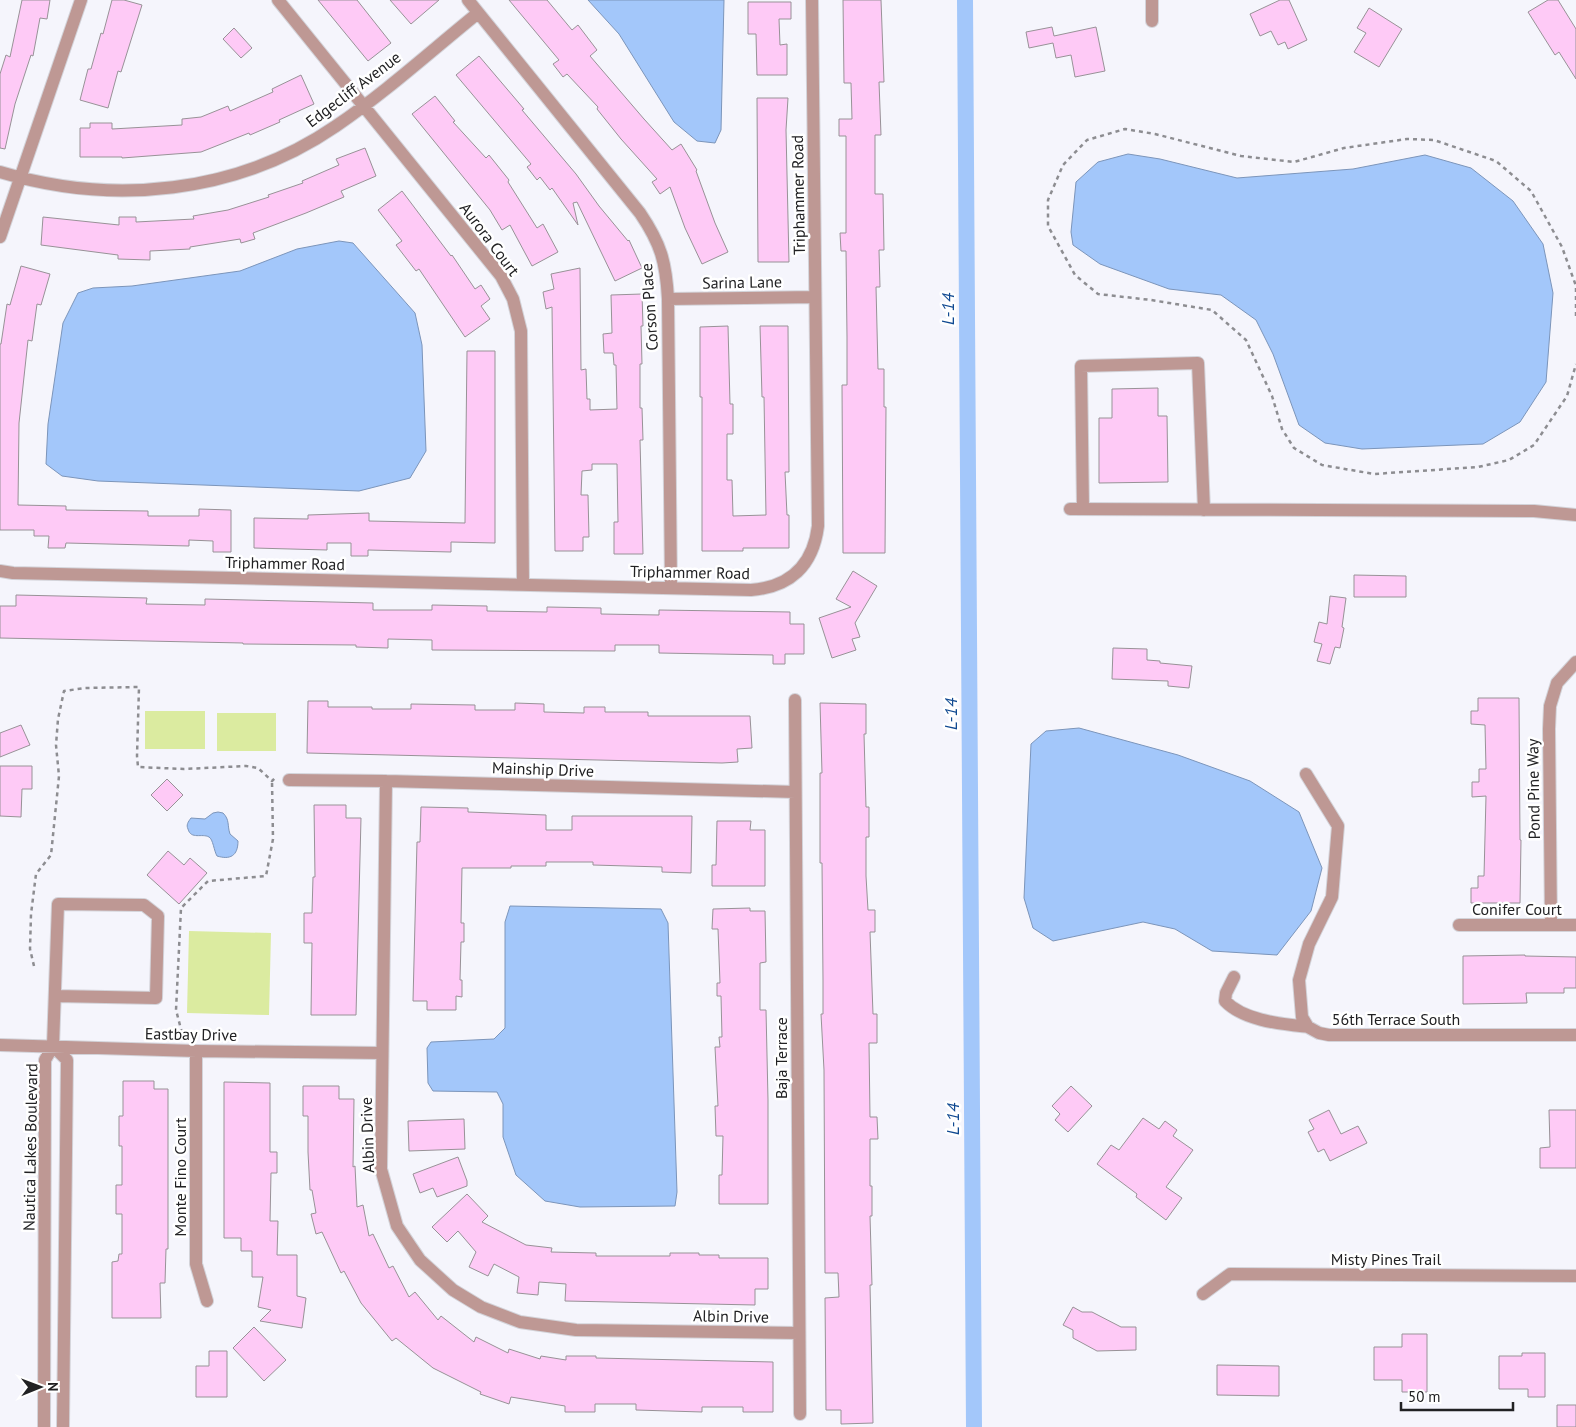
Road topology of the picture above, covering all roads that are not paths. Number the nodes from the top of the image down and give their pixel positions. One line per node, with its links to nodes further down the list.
1 (81, 0): 10 (street)
2 (278, 0): 8 (street, Aurora Court)
3 (468, 0): 6 (street, Corson Place)
4 (812, 0): 12 (street, Triphammer Road)
5 (1152, 0): 7 (street)
6 (478, 13): 8 (street, Edgecliff Avenue); 13 (street, Corson Place)
7 (1152, 22)
8 (364, 105): 10 (street, Edgecliff Avenue); 17 (street, Aurora Court)
9 (0, 172): 10 (street, Edgecliff Avenue)
10 (20, 178): 11 (street)
11 (0, 237)
12 (815, 297): 13 (street, Sarina Lane); 18 (street, Triphammer Road)
13 (668, 298): 18 (street, Corson Place)
14 (1204, 510): 14 (street); 15 (street)
15 (1576, 516)
16 (0, 571): 17 (street, Triphammer Road)
17 (524, 585): 18 (street, Triphammer Road)
18 (671, 588)
19 (1576, 662): 26 (street, Pond Pine Way)
20 (794, 700): 24 (street, Baja Terrace)
21 (1306, 774): 30 (street, 56th Terrace South)
22 (283, 778): 23 (street, Mainship Drive)
23 (386, 781): 24 (street, Mainship Drive); 35 (street, Albin Drive)
24 (795, 792): 39 (street, Baja Terrace)
25 (1459, 925): 26 (street, Conifer Court)
26 (1552, 925): 27 (street, Conifer Court)
27 (1576, 925)
28 (1234, 977): 30 (street)
29 (55, 996): 29 (street); 33 (street)
30 (1308, 1027): 31 (street, 56th Terrace South)
31 (1576, 1035)
32 (0, 1045): 33 (street, Eastbay Drive)
33 (53, 1046): 34 (street, Eastbay Drive); 41 (street, Nautica Lakes Boulevard); 42 (street, Nautica Lakes Boulevard)
34 (196, 1051): 35 (street, Eastbay Drive); 38 (street, Monte Fino Court)
35 (382, 1053): 39 (street, Albin Drive)
36 (1576, 1276): 37 (street, Misty Pines Trail)
37 (1203, 1294)
38 (207, 1301)
39 (799, 1333): 40 (street, Baja Terrace)
40 (800, 1414)
41 (44, 1426)
42 (63, 1426)

